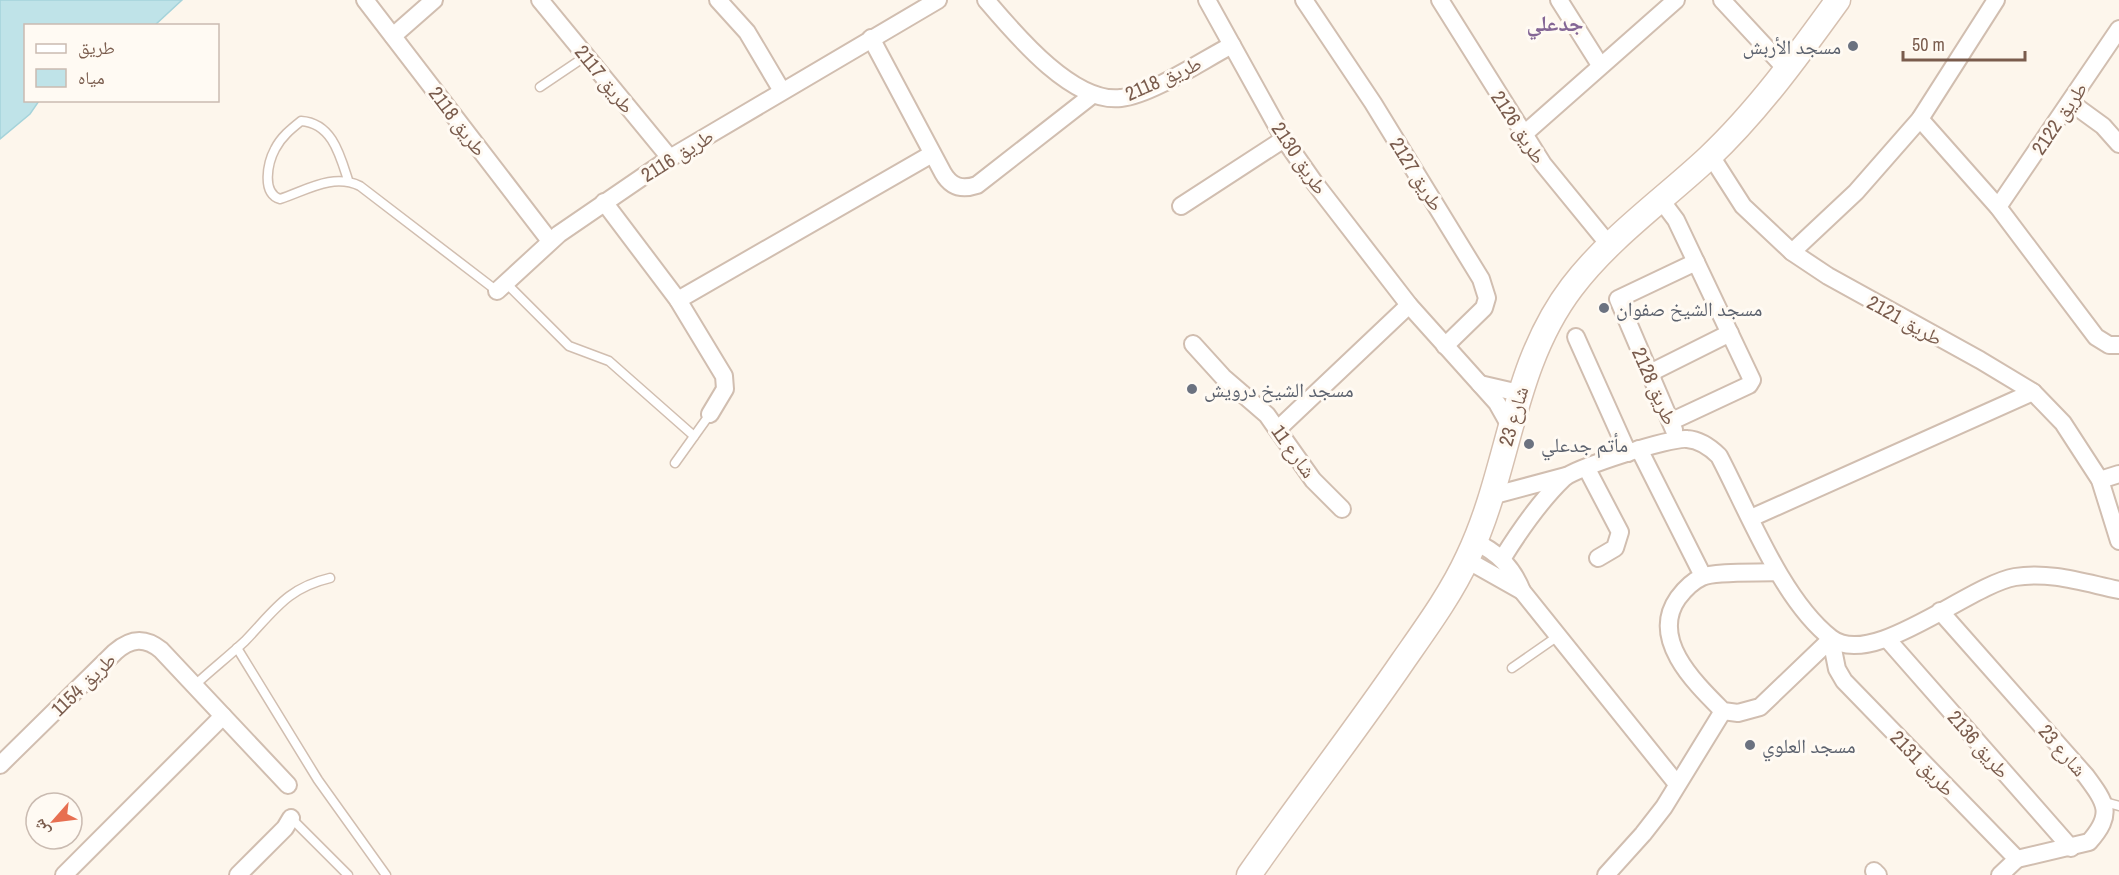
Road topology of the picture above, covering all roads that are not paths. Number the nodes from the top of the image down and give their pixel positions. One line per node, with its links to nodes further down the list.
1 (365, 0): 16 (street, طريق 2118)
2 (434, 0): 16 (street)
3 (540, 0): 21 (street, طريق 2117)
4 (718, 0): 25 (street)
5 (938, 0): 17 (street, طريق 2116)
6 (986, 0): 26 (street, طريق 2118)
7 (1208, 0): 18 (street, طريق 2130)
8 (1304, 0): 51 (street, طريق 2127)
9 (1440, 0): 29 (street, طريق 2126)
10 (1558, 0): 22 (street)
11 (1676, 0): 22 (street)
12 (1722, 0): 23 (street)
13 (1838, 0): 23 (street, شارع 23)
14 (1996, 0): 28 (street)
15 (2119, 29): 20 (street, طريق 2122)
16 (393, 36): 40 (street, طريق 2118)
17 (872, 38): 25 (street, طريق 2116); 32 (street)
18 (1232, 45): 26 (street, طريق 2118); 30 (street, طريق 2130)
19 (2119, 50): 20 (lane)
20 (2102, 54): 27 (street, طريق 2122)
21 (586, 56): 24 (lane); 34 (street, طريق 2117)
22 (1600, 65): 29 (street)
23 (1786, 69): 33 (street, شارع 23)
24 (540, 87)
25 (782, 91): 34 (street, طريق 2116)
26 (1091, 96): 32 (street)
27 (2070, 102): 31 (street); 39 (street, طريق 2122)
28 (1920, 119): 39 (street); 42 (street)
29 (1523, 135): 41 (street, طريق 2126)
30 (1284, 139): 38 (street); 46 (street, طريق 2130)
31 (2119, 144)
32 (932, 153): 45 (street)
33 (1711, 156): 36 (street, شارع 23); 42 (street, طريق 2121)
34 (670, 158): 37 (street, طريق 2116)
35 (348, 180): 35 (lane); 44 (lane)
36 (1660, 200): 41 (street, شارع 23); 43 (street)
37 (604, 202): 40 (street, طريق 2116); 45 (street)
38 (1181, 206)
39 (1998, 207): 50 (street)
40 (550, 241): 44 (street, طريق 2116)
41 (1610, 246): 55 (street, شارع 23)
42 (1792, 252): 54 (street, طريق 2121)
43 (1696, 262): 47 (street); 52 (street, طريق 2128)
44 (501, 287): 60 (lane)
45 (678, 300): 56 (street)
46 (1409, 305): 51 (street, طريق 2130); 59 (street)
47 (1730, 333): 52 (street); 57 (street)
48 (1576, 337): 62 (street)
49 (1193, 344): 59 (street, شارع 11)
50 (2119, 345)
51 (1445, 346): 53 (street, طريق 2130)
52 (1650, 373): 57 (street, طريق 2128)
53 (1479, 384): 55 (street); 58 (street, طريق 2130)
54 (2032, 392): 67 (street, طريق 2121); 70 (street)
55 (1519, 393): 58 (street, شارع 23)
56 (710, 414): 60 (lane)
57 (1672, 421): 61 (street, طريق 2128)
58 (1510, 426): 68 (street, شارع 23)
59 (1278, 429): 69 (street, شارع 11)
60 (694, 436): 63 (lane)
61 (1677, 439): 62 (street); 70 (street)
62 (1634, 451): 64 (street); 76 (street)
63 (675, 463)
64 (1587, 469): 66 (street); 73 (street)
65 (2119, 474): 67 (street)
66 (1566, 476): 68 (street); 74 (street)
67 (2100, 480): 71 (street, طريق 2121)
68 (1491, 496): 72 (street, شارع 23)
69 (1342, 510)
70 (1751, 518): 75 (street)
71 (2119, 541)
72 (1471, 551): 74 (street); 79 (street); 100 (street, شارع 23)
73 (1598, 558)
74 (1502, 559): 79 (street)
75 (1776, 572): 76 (street); 82 (street)
76 (1703, 576): 87 (street)
77 (330, 578): 84 (lane)
78 (2119, 590): 80 (street)
79 (1522, 591): 81 (street)
80 (1940, 611): 83 (street); 92 (street, شارع 23)
81 (1558, 636): 85 (lane); 91 (street)
82 (1832, 639): 83 (street); 87 (street); 95 (street, طريق 2131)
83 (1888, 640): 94 (street, طريق 2136)
84 (237, 648): 86 (lane); 99 (lane)
85 (1512, 668)
86 (195, 685): 88 (street, طريق 1154); 89 (street, طريق 1154)
87 (1723, 711): 91 (street)
88 (224, 716): 90 (street, طريق 1154); 96 (street)
89 (0, 765)
90 (288, 784)
91 (1677, 784): 101 (street)
92 (2112, 804): 94 (street, شارع 23)
93 (291, 818): 97 (street); 98 (lane)
94 (2071, 848): 95 (street, شارع 23)
95 (2017, 859): 102 (street)
96 (64, 875)
97 (238, 875)
98 (348, 875)
99 (386, 875)
100 (1249, 875)
101 (1606, 875)
102 (2000, 875)

